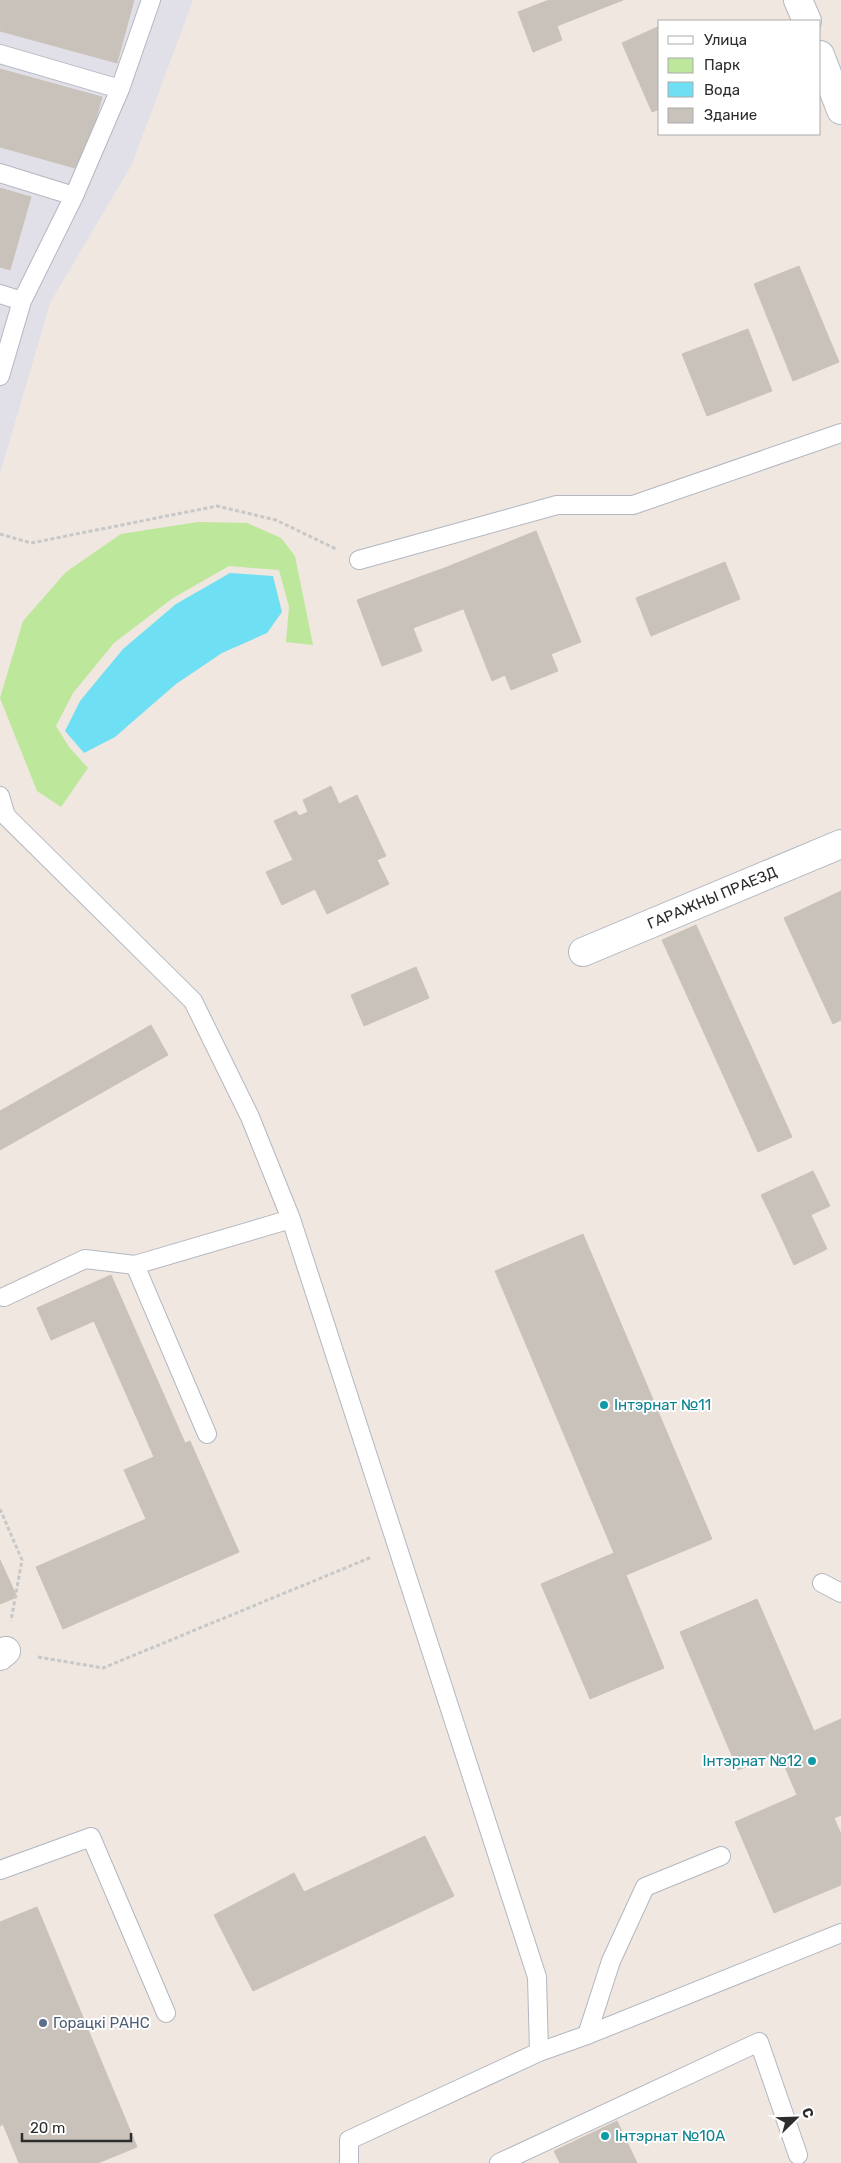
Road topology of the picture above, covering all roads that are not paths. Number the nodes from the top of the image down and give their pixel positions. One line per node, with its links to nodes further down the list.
1 (151, 0): 6 (lane)
2 (798, 0): 3 (street)
3 (807, 20)
4 (0, 54): 6 (lane)
5 (821, 58): 7 (street)
6 (120, 90): 9 (lane)
7 (841, 110)
8 (0, 173): 9 (lane)
9 (74, 196): 11 (lane)
10 (0, 294): 11 (lane)
11 (22, 301): 12 (lane)
12 (0, 376)
13 (841, 433): 14 (lane)
14 (359, 560)
15 (0, 796): 18 (lane)
16 (841, 844): 17 (street, ГАРАЖНЫ ПРАЕЗД)
17 (583, 952)
18 (291, 1219): 19 (lane); 29 (lane)
19 (134, 1265): 20 (lane); 21 (lane)
20 (4, 1297)
21 (206, 1434)
22 (822, 1583): 23 (lane)
23 (841, 1593)
24 (721, 1856): 28 (lane)
25 (0, 1870): 27 (lane)
26 (841, 1933): 28 (lane)
27 (166, 2014)
28 (587, 2035): 29 (lane)
29 (540, 2052): 31 (lane)
30 (798, 2155): 32 (lane)
31 (349, 2163)
32 (498, 2163)

